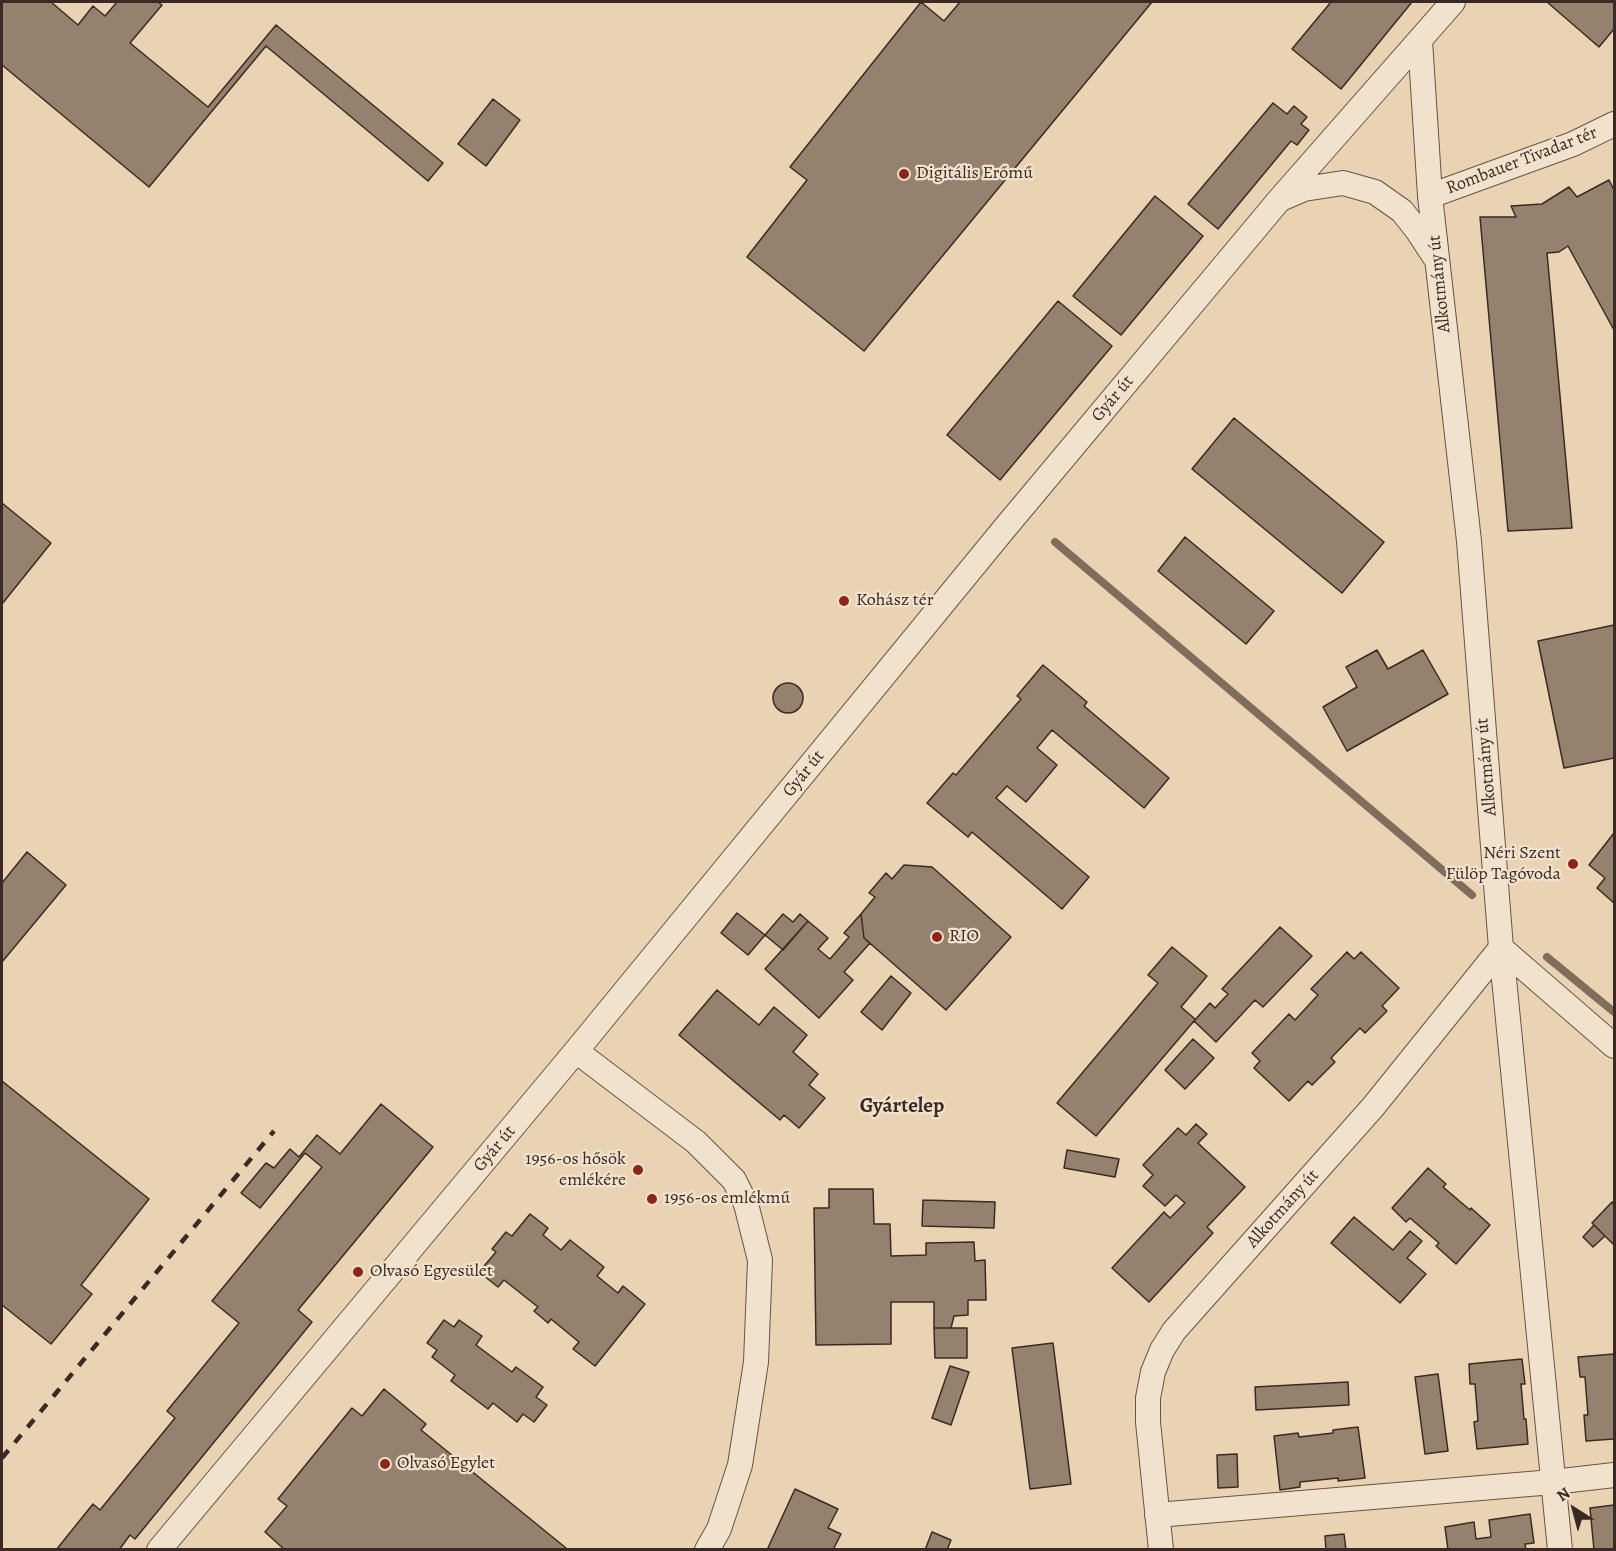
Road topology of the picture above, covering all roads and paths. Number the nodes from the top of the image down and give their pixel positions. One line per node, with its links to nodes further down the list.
1 (1453, 2): 2 (street, Gyár út)
2 (1420, 40): 4 (street, Alkotmány út); 5 (street, Gyár út)
3 (1614, 124): 4 (street, Rombauer Tivadar tér)
4 (1430, 196): 6 (street, Alkotmány út)
5 (1281, 200): 6 (street); 9 (street, Gyár út)
6 (1437, 261): 7 (street, Alkotmány út)
7 (1502, 948): 8 (street); 11 (street); 12 (street, Alkotmány út)
8 (1614, 1046)
9 (576, 1052): 13 (street, Gyár út); 14 (street)
10 (1614, 1475): 11 (street)
11 (1553, 1482): 12 (street); 16 (street)
12 (1157, 1515): 15 (street, Alkotmány út)
13 (159, 1550)
14 (707, 1550)
15 (1161, 1550)
16 (1560, 1550)

